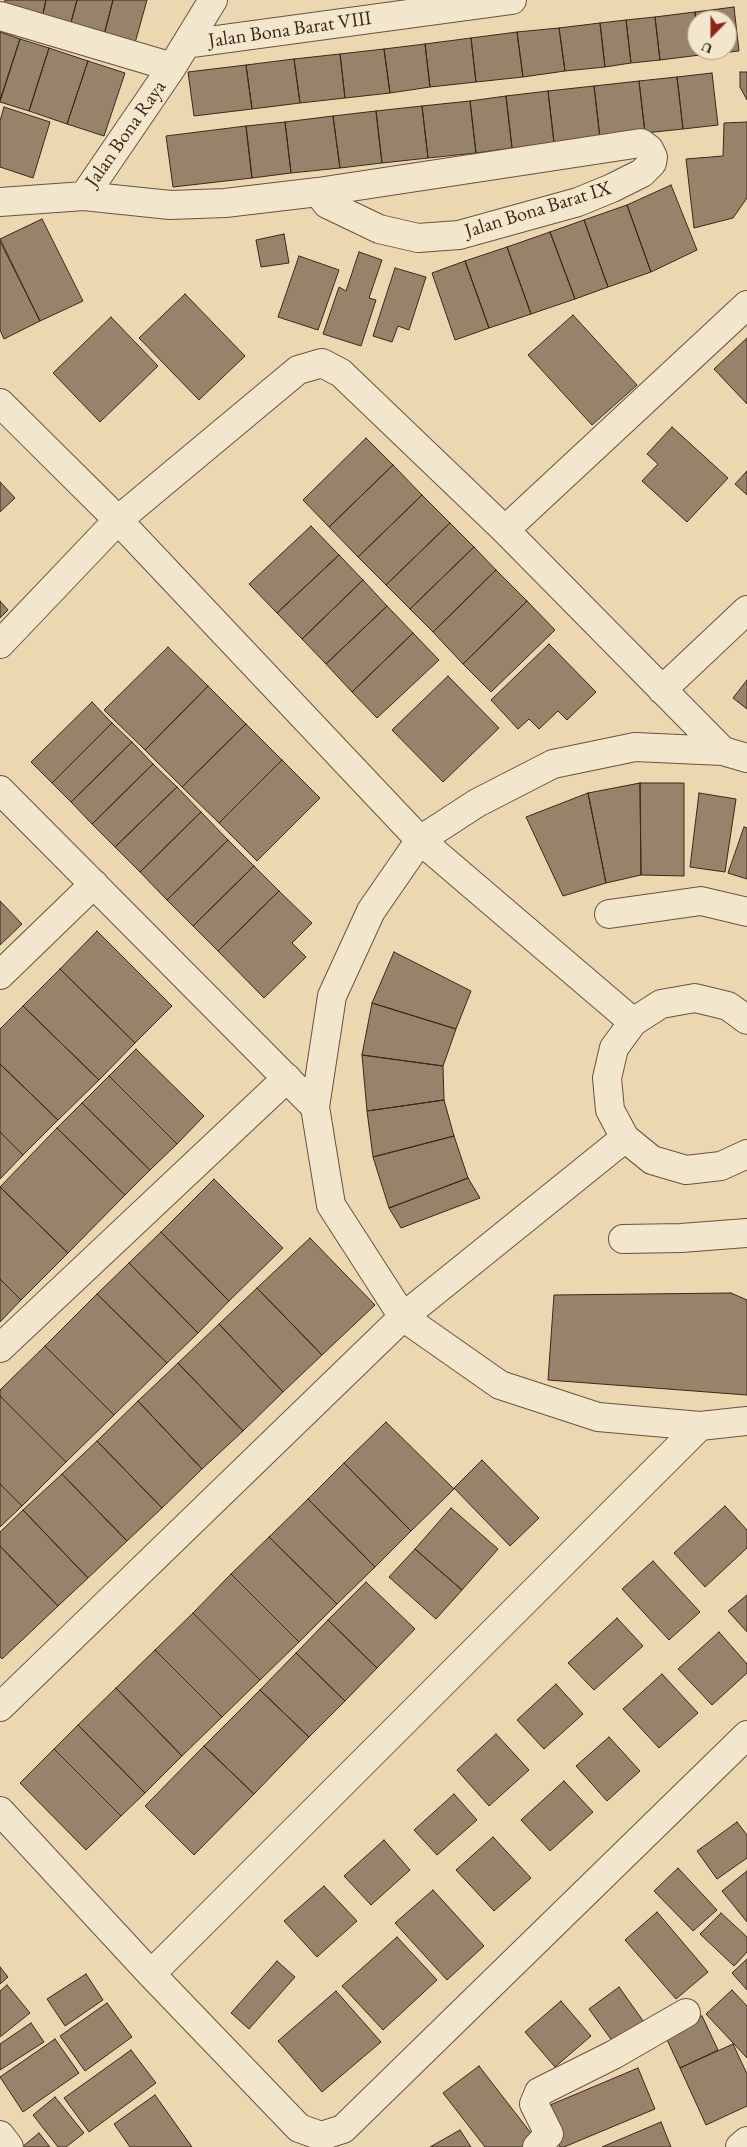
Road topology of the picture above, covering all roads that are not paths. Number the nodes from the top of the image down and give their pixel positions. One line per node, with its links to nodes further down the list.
1 (213, 0): 4 (street, Jalan Bona Raya)
2 (512, 0): 4 (street, Jalan Bona Barat VIII)
3 (0, 16): 5 (street)
4 (186, 44): 5 (street, Jalan Bona Raya)
5 (172, 67): 7 (street, Jalan Bona Raya)
6 (318, 192): 6 (street, Jalan Bona Barat IX); 7 (street, Jalan Bona Barat IX)
7 (84, 196): 8 (street, Jalan Bona Raya)
8 (0, 202)
9 (747, 305): 12 (street)
10 (0, 403): 11 (street)
11 (118, 520): 12 (street); 14 (street); 18 (street)
12 (505, 530): 15 (street)
13 (747, 610): 15 (street)
14 (0, 644)
15 (662, 690): 16 (street)
16 (735, 754): 18 (street)
17 (0, 790): 19 (street)
18 (420, 840): 24 (street); 26 (street)
19 (94, 884): 22 (street); 25 (street)
20 (747, 912): 21 (street)
21 (609, 914)
22 (0, 975)
23 (747, 1020): 24 (street)
24 (633, 1022): 27 (street)
25 (287, 1078): 26 (street); 32 (street)
26 (314, 1106): 31 (street)
27 (625, 1138): 28 (street); 31 (street)
28 (747, 1154)
29 (746, 1230): 30 (street)
30 (623, 1239)
31 (403, 1317): 34 (street); 35 (street)
32 (0, 1348)
33 (747, 1420): 34 (street)
34 (700, 1426): 38 (street)
35 (0, 1707)
36 (747, 1735): 38 (street)
37 (0, 1811): 38 (street)
38 (151, 1974)
39 (686, 2013): 43 (street)
40 (0, 2135): 42 (street)
41 (747, 2141): 44 (street)
42 (9, 2147)
43 (537, 2147)
44 (740, 2147)

